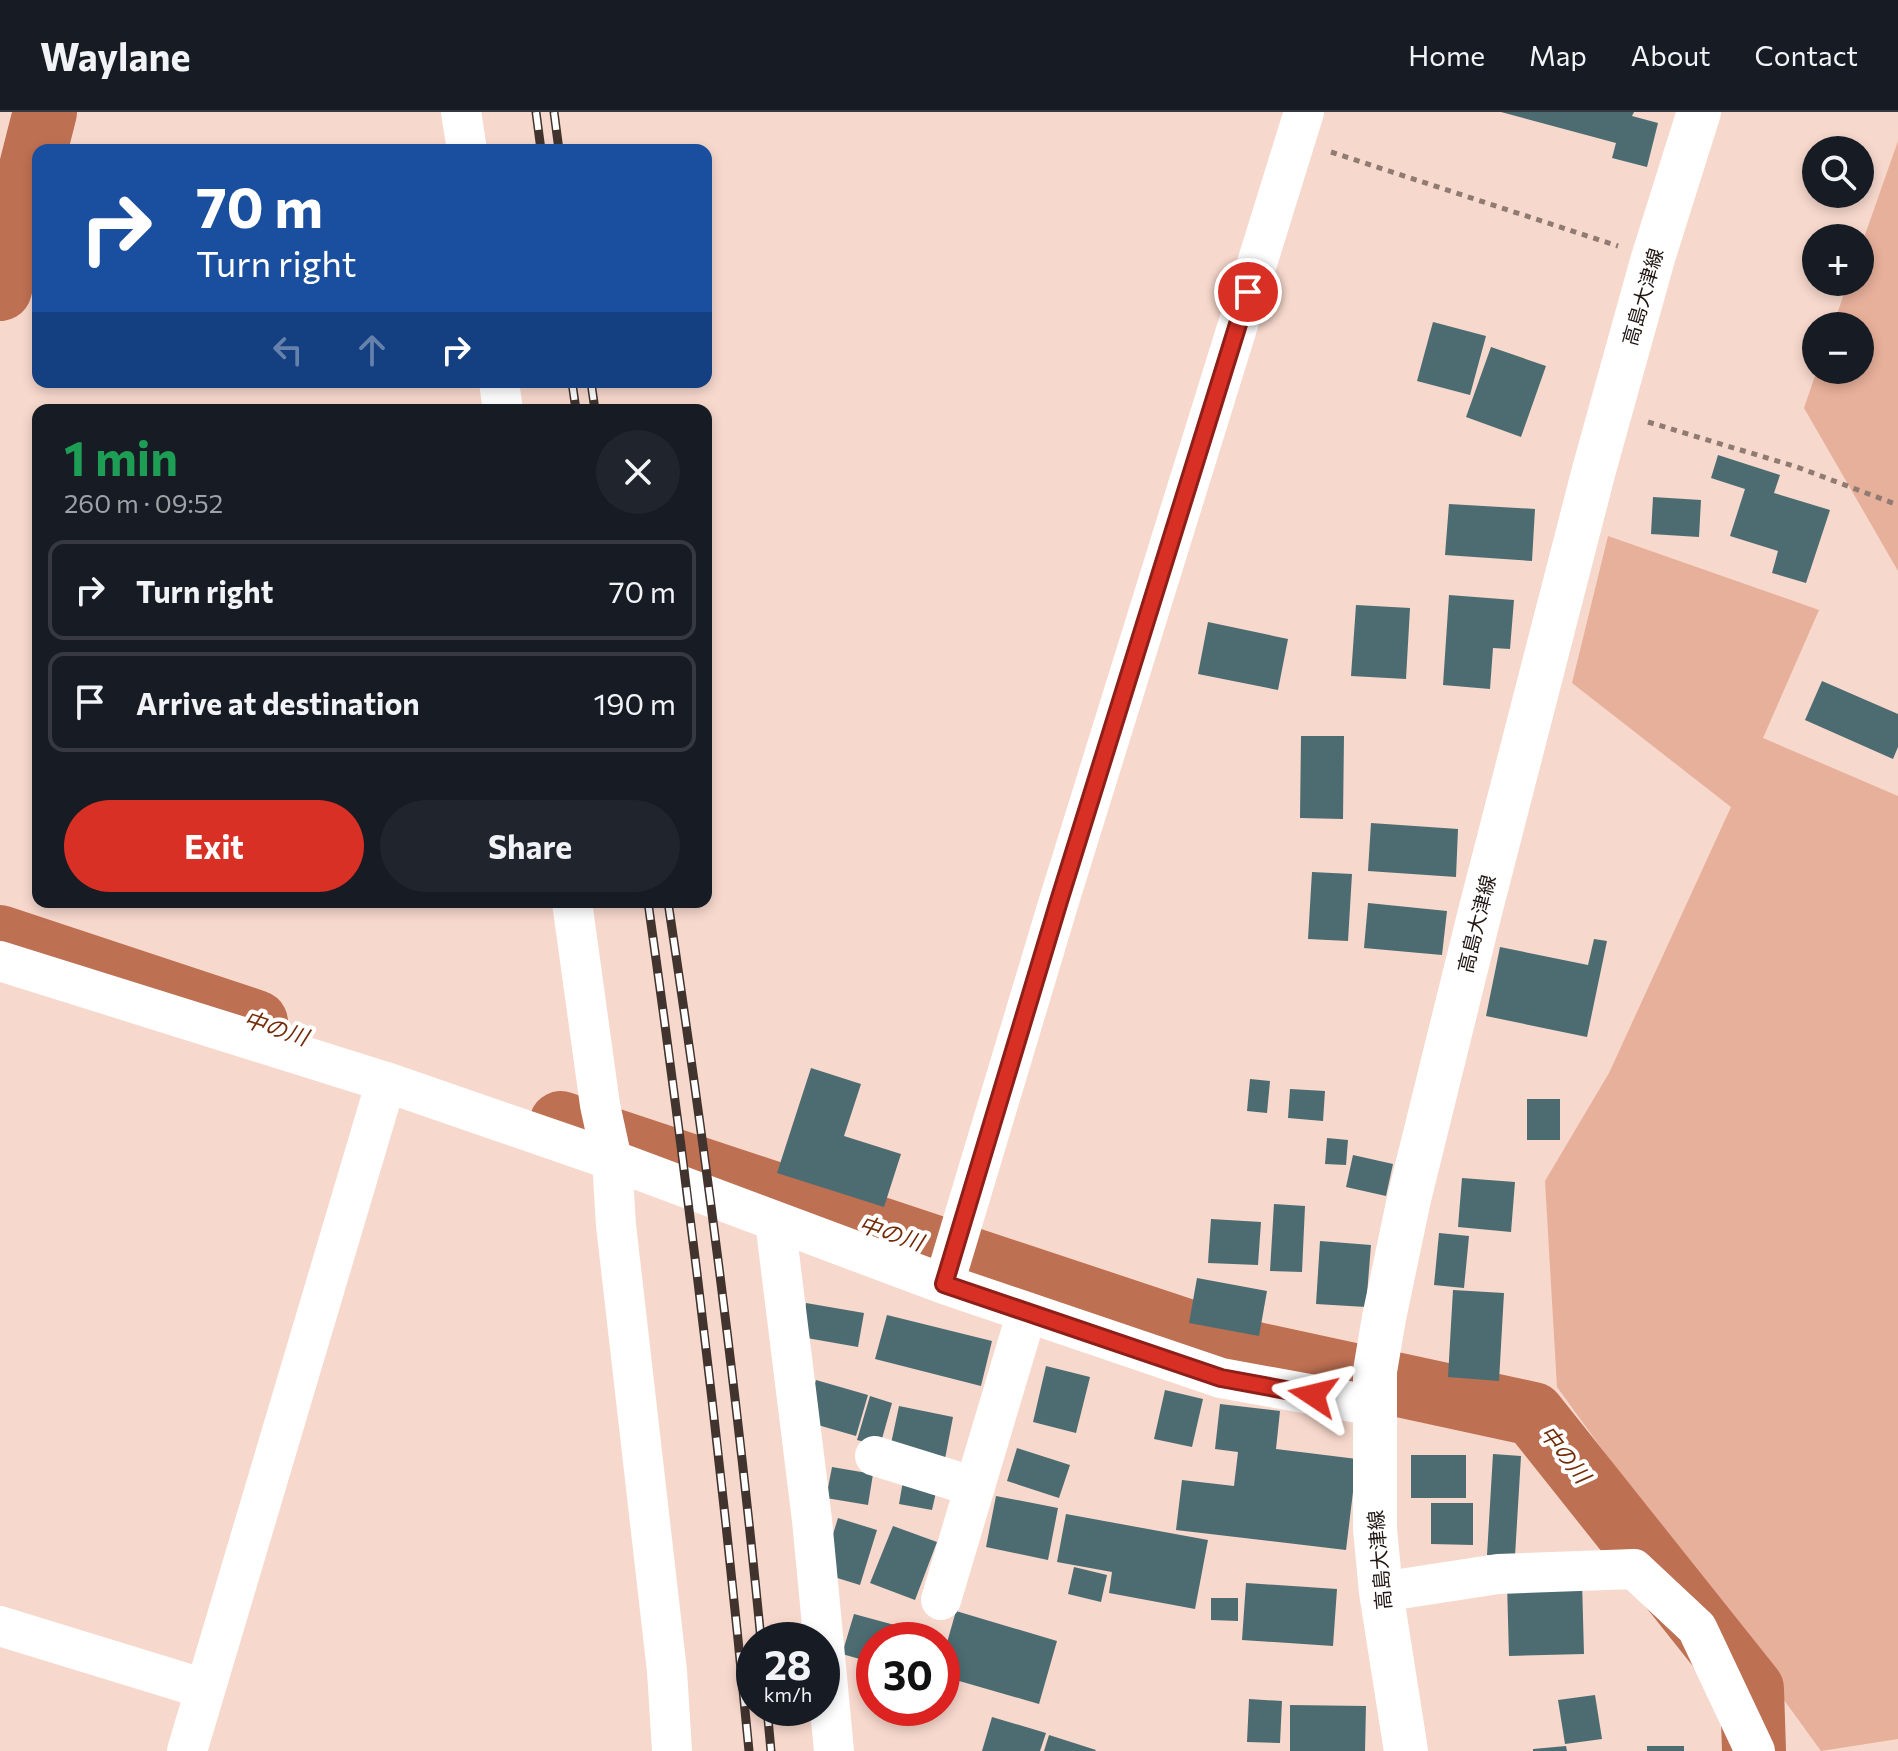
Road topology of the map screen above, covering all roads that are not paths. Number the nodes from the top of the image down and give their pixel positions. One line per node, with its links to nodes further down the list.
1 (461, 112): 4 (street)
2 (1699, 112): 12 (main road, 高島大津線)
3 (1299, 126): 10 (street)
4 (466, 144)
5 (573, 908): 8 (street)
6 (0, 961): 7 (street)
7 (386, 1082): 8 (street); 18 (street)
8 (612, 1160): 9 (street); 20 (street)
9 (775, 1221): 10 (street); 21 (street)
10 (944, 1284): 11 (street)
11 (1027, 1312): 12 (street); 14 (street)
12 (1375, 1391): 15 (main road, 高島大津線)
13 (875, 1456): 14 (street)
14 (975, 1487): 16 (street)
15 (1381, 1592): 22 (main road, 高島大津線); 23 (street)
16 (941, 1600)
17 (0, 1626): 18 (street)
18 (205, 1689): 19 (street)
19 (187, 1751)
20 (672, 1751)
21 (834, 1751)
22 (1406, 1751)
23 (1755, 1751)

